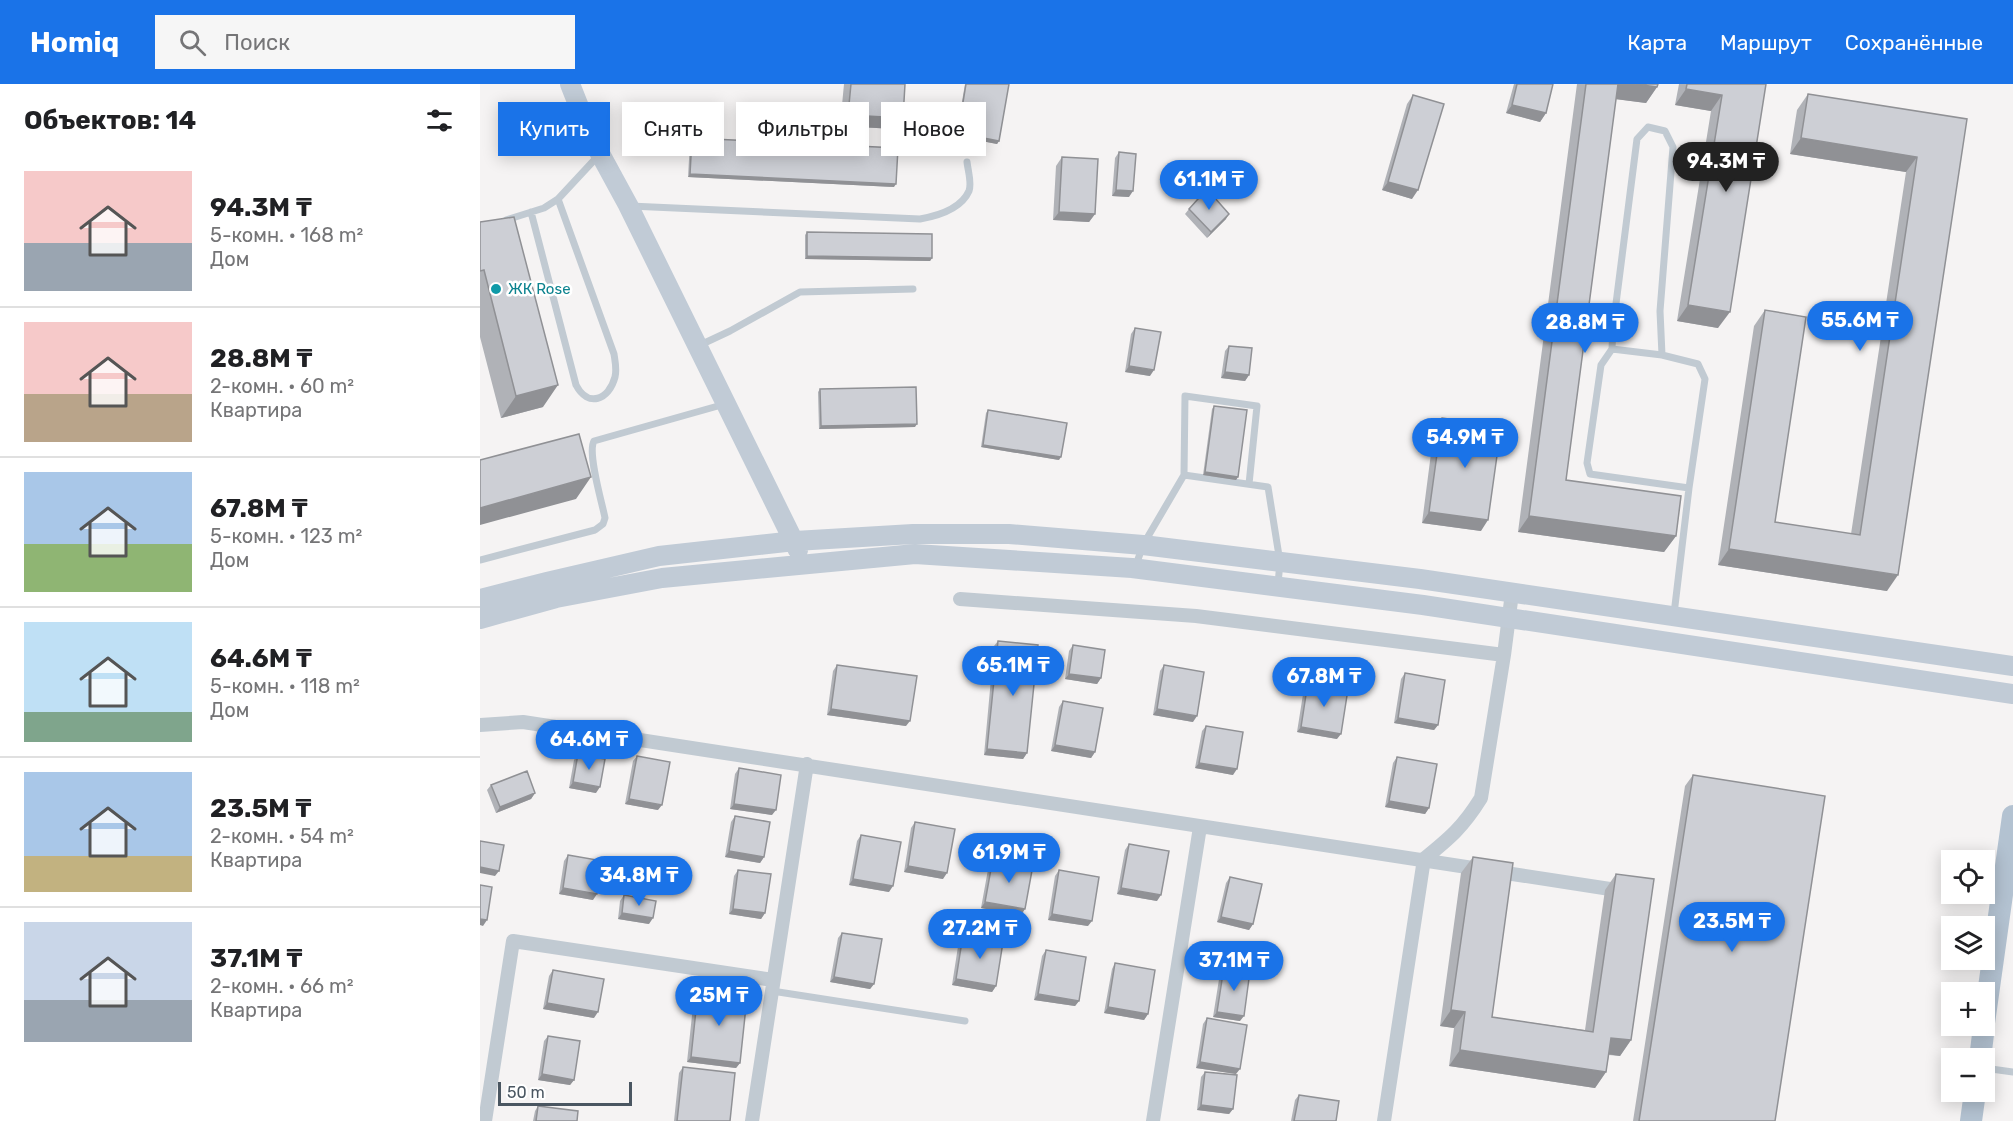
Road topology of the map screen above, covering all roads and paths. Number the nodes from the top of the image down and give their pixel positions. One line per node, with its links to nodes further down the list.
1 (570, 84): 2 (main road)
2 (578, 102)
3 (598, 156): 6 (lane)
4 (601, 156): 7 (main road)
5 (967, 162): 7 (lane)
6 (558, 199): 8 (lane); 8 (lane)
7 (628, 206): 11 (main road)
8 (531, 212): 9 (lane)
9 (500, 221)
10 (913, 289): 11 (lane)
11 (697, 346): 14 (main road)
12 (1612, 350): 13 (lane); 13 (lane); 19 (lane)
13 (1662, 355): 19 (lane)
14 (725, 404): 15 (lane); 20 (main road)
15 (594, 441): 16 (lane); 22 (lane)
16 (583, 444)
17 (1184, 475): 18 (lane); 18 (lane); 21 (lane)
18 (1249, 484): 23 (lane)
19 (1689, 488): 30 (lane)
20 (795, 541): 21 (main road); 24 (main road); 28 (main road)
21 (1143, 545): 23 (main road); 25 (lane)
22 (480, 560)
23 (1280, 562): 26 (lane); 27 (main road)
24 (804, 564): 25 (main road); 32 (main road)
25 (1135, 568): 26 (main road)
26 (1278, 586): 31 (main road)
27 (1512, 593): 30 (main road); 31 (street)
28 (480, 599)
29 (960, 599): 33 (street)
30 (1674, 616): 34 (main road)
31 (1509, 618): 33 (street); 35 (main road)
32 (480, 619)
33 (1504, 655): 40 (street)
34 (2013, 666)
35 (2013, 694)
36 (480, 725): 37 (street)
37 (807, 765): 39 (street); 43 (street)
38 (2013, 817): 42 (main road)
39 (1200, 827): 40 (street); 50 (street)
40 (1424, 859): 41 (street); 51 (street)
41 (1632, 892)
42 (1990, 982)
43 (772, 985): 44 (lane); 48 (street); 49 (street)
44 (965, 1021)
45 (1995, 1070): 46 (lane)
46 (2013, 1072)
47 (1974, 1102): 52 (main road)
48 (485, 1121)
49 (752, 1121)
50 (1153, 1121)
51 (1383, 1121)
52 (1971, 1121)

